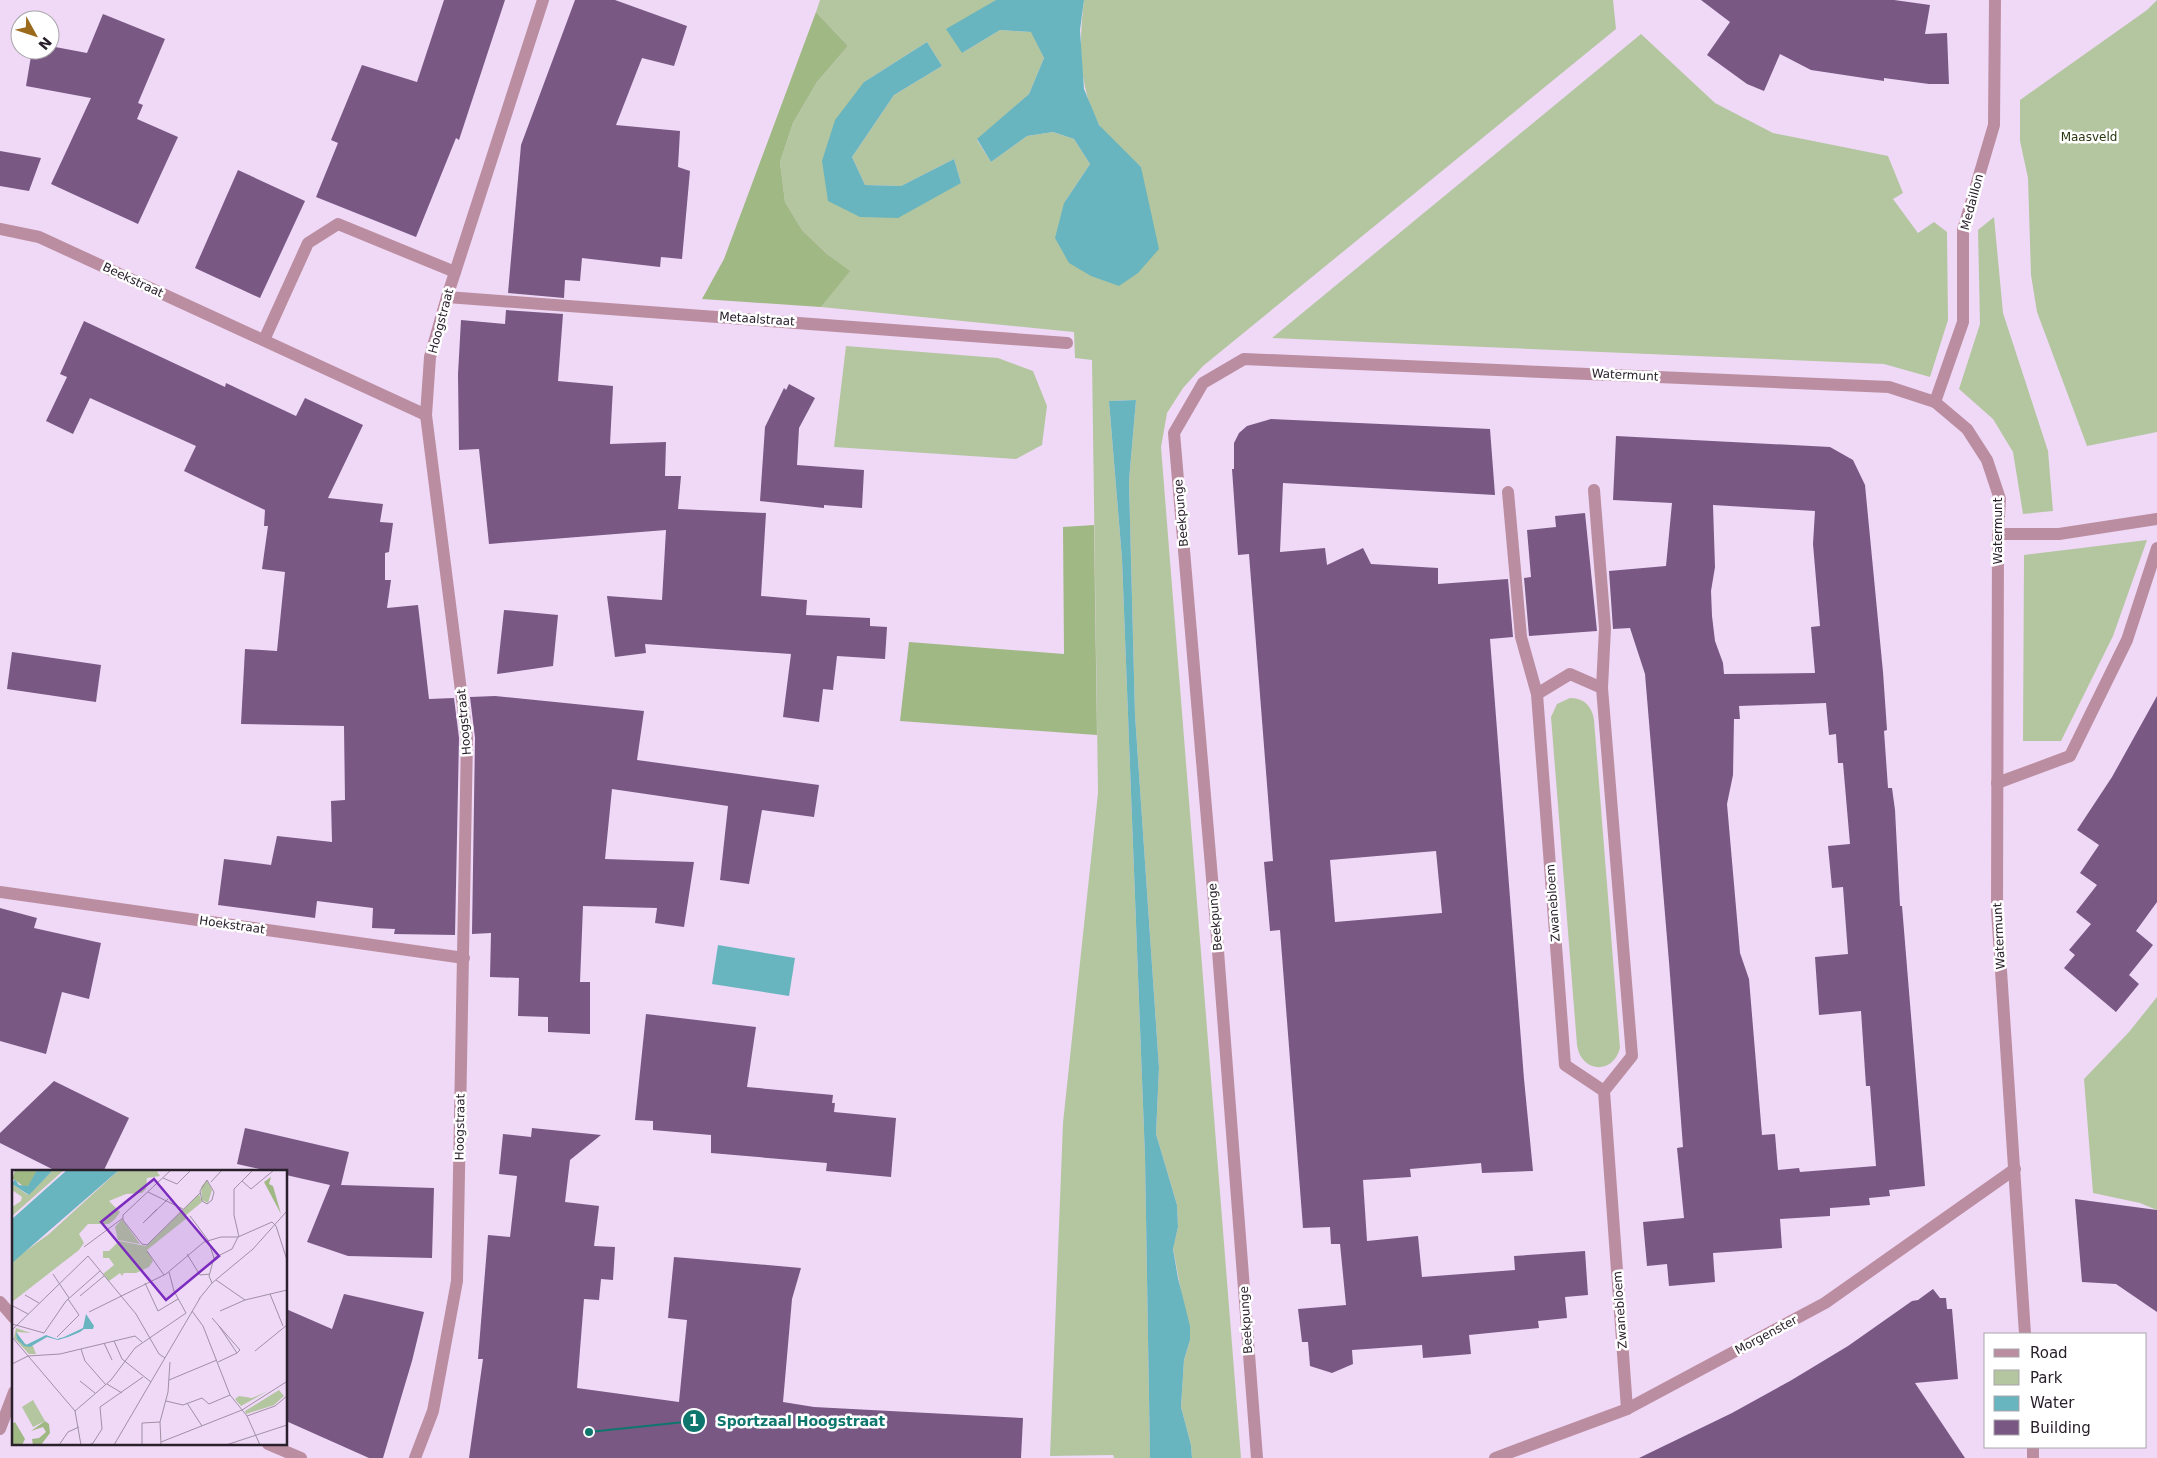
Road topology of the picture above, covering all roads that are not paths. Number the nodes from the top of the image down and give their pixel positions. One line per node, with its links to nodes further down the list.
1 (543, 0): 4 (street, Hoogstraat)
2 (1995, 0): 9 (street, Medaillon)
3 (0, 229): 6 (street, Beekstraat)
4 (455, 272): 5 (street, Hoogstraat); 6 (street)
5 (447, 297): 7 (street, Metaalstraat); 10 (street, Hoogstraat)
6 (264, 340): 10 (street, Beekstraat)
7 (1067, 343)
8 (1203, 383): 9 (street, Watermunt); 32 (street, Beekpunge)
9 (1935, 402): 14 (street, Watermunt)
10 (426, 415): 20 (street, Hoogstraat)
11 (1594, 490): 16 (street)
12 (1508, 492): 17 (street, Zwanebloem)
13 (2157, 518): 14 (street)
14 (1998, 534): 18 (street, Watermunt)
15 (2157, 548): 18 (street)
16 (1602, 688): 17 (street); 21 (street)
17 (1537, 694): 21 (street, Zwanebloem)
18 (1998, 783): 22 (street, Watermunt)
19 (0, 892): 20 (street, Hoekstraat)
20 (464, 958): 31 (street, Hoogstraat)
21 (1604, 1091): 27 (street, Zwanebloem)
22 (2015, 1169): 25 (street, Watermunt); 27 (street, Morgenster)
23 (0, 1302): 24 (street)
24 (12, 1316)
25 (2025, 1333)
26 (12, 1397): 28 (street)
27 (1627, 1409): 33 (street, Morgenster)
28 (0, 1429)
29 (273, 1446): 30 (street)
30 (301, 1458)
31 (415, 1458)
32 (1257, 1458)
33 (1495, 1458)

